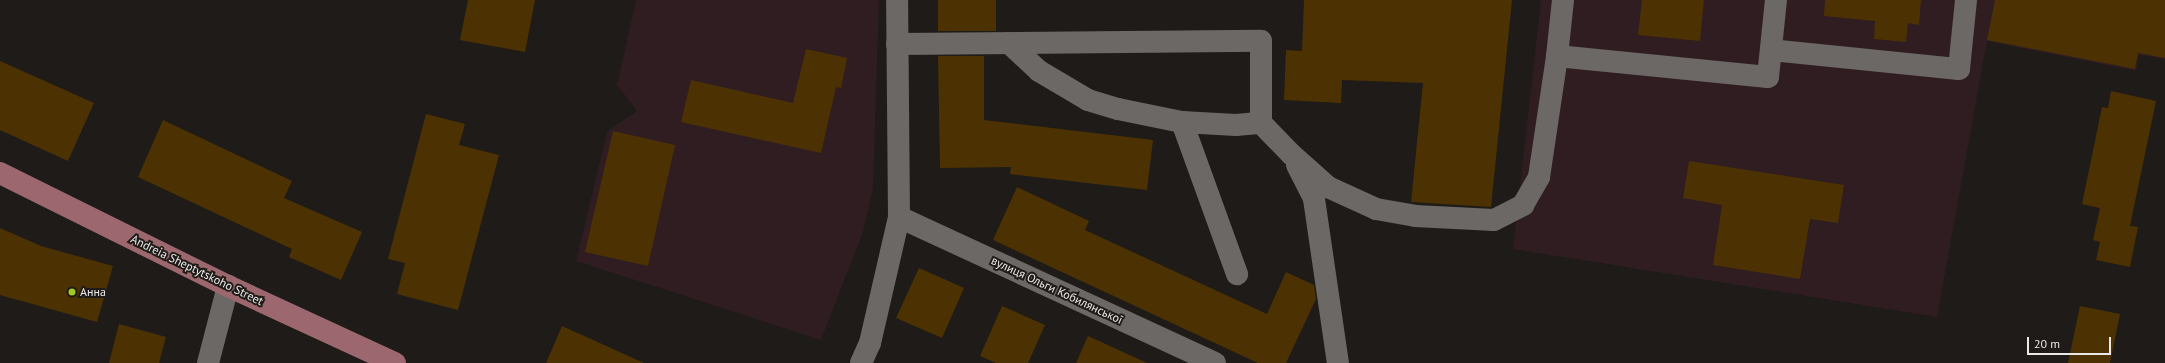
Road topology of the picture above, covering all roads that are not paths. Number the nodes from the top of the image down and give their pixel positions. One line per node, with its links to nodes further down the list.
1 (897, 0): 6 (street)
2 (1563, 0): 8 (street)
3 (1776, 0): 7 (street)
4 (1966, 0): 7 (street)
5 (1009, 43): 6 (street); 9 (street); 10 (street)
6 (897, 44): 13 (street)
7 (1771, 50): 8 (street)
8 (1557, 56): 11 (street)
9 (1182, 122): 10 (street); 14 (street)
10 (1262, 123): 11 (street)
11 (1291, 154): 20 (street)
12 (0, 173): 15 (main road, Andreia Sheptytskoho Street)
13 (899, 217): 18 (street); 19 (street, вулиця Ольги Кобилянської)
14 (1238, 274)
15 (228, 286): 16 (street); 17 (main road, Andreia Sheptytskoho Street)
16 (208, 363)
17 (395, 363)
18 (861, 363)
19 (1215, 363)
20 (1338, 363)

